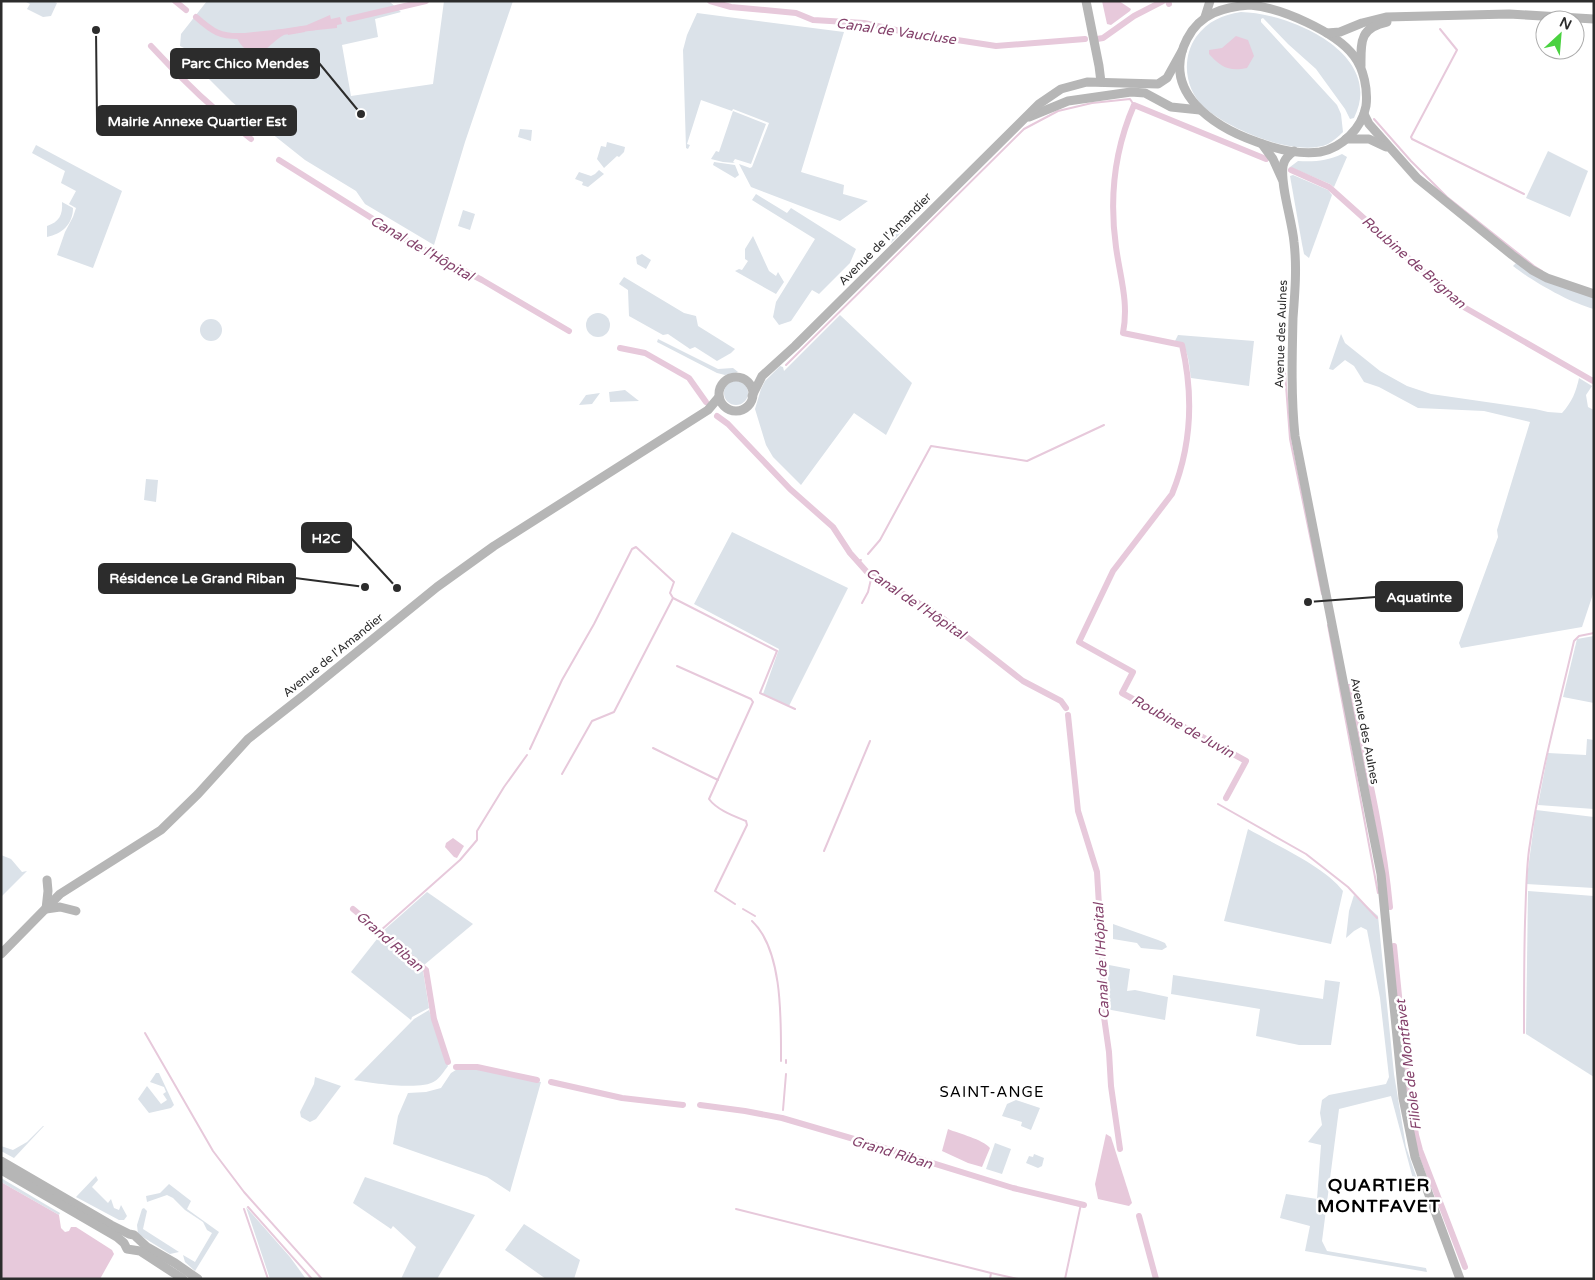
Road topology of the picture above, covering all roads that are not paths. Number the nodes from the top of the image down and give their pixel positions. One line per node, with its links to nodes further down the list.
1 (1086, 1): 11 (main road)
2 (1210, 1): 5 (main road)
3 (1242, 1): 4 (main road)
4 (1250, 5): 5 (main road); 8 (main road)
5 (1206, 17): 9 (main road)
6 (1594, 19): 8 (main road)
7 (1535, 20): 10 (main road)
8 (1325, 32): 10 (main road)
9 (1182, 51): 11 (main road, Avenue de l'Amandier); 13 (main road)
10 (1361, 67): 14 (main road)
11 (1101, 82): 12 (main road); 15 (main road, Avenue de l'Amandier)
12 (1056, 105): 13 (main road, Avenue de l'Amandier); 15 (main road, Avenue de l'Amandier)
13 (1200, 110): 17 (main road)
14 (1364, 114): 16 (main road); 19 (main road)
15 (1024, 119): 22 (main road, Avenue de l'Amandier)
16 (1346, 139): 18 (main road); 19 (main road)
17 (1262, 144): 18 (main road); 20 (main road, Avenue des Aulnes)
18 (1294, 151): 20 (main road, Avenue des Aulnes)
19 (1393, 152): 21 (main road)
20 (1284, 183): 40 (main road, Avenue des Aulnes)
21 (1594, 294)
22 (762, 376): 23 (main road); 24 (main road, Avenue de l'Amandier)
23 (742, 378): 24 (main road); 25 (main road)
24 (752, 396): 26 (main road)
25 (719, 397): 26 (main road); 27 (main road, Avenue de l'Amandier)
26 (727, 409): 27 (main road, Avenue de l'Amandier)
27 (708, 410): 29 (main road, Avenue de l'Amandier)
28 (47, 880): 29 (main road)
29 (46, 909): 30 (main road); 31 (main road, Avenue de l'Amandier)
30 (76, 911)
31 (1, 954)
32 (1, 1161): 34 (main road)
33 (1, 1170): 36 (main road)
34 (129, 1234): 35 (main road); 36 (main road)
35 (138, 1240): 37 (main road); 39 (main road)
36 (124, 1243): 37 (main road)
37 (135, 1249): 38 (main road)
38 (183, 1279)
39 (198, 1279)
40 (1460, 1279)

